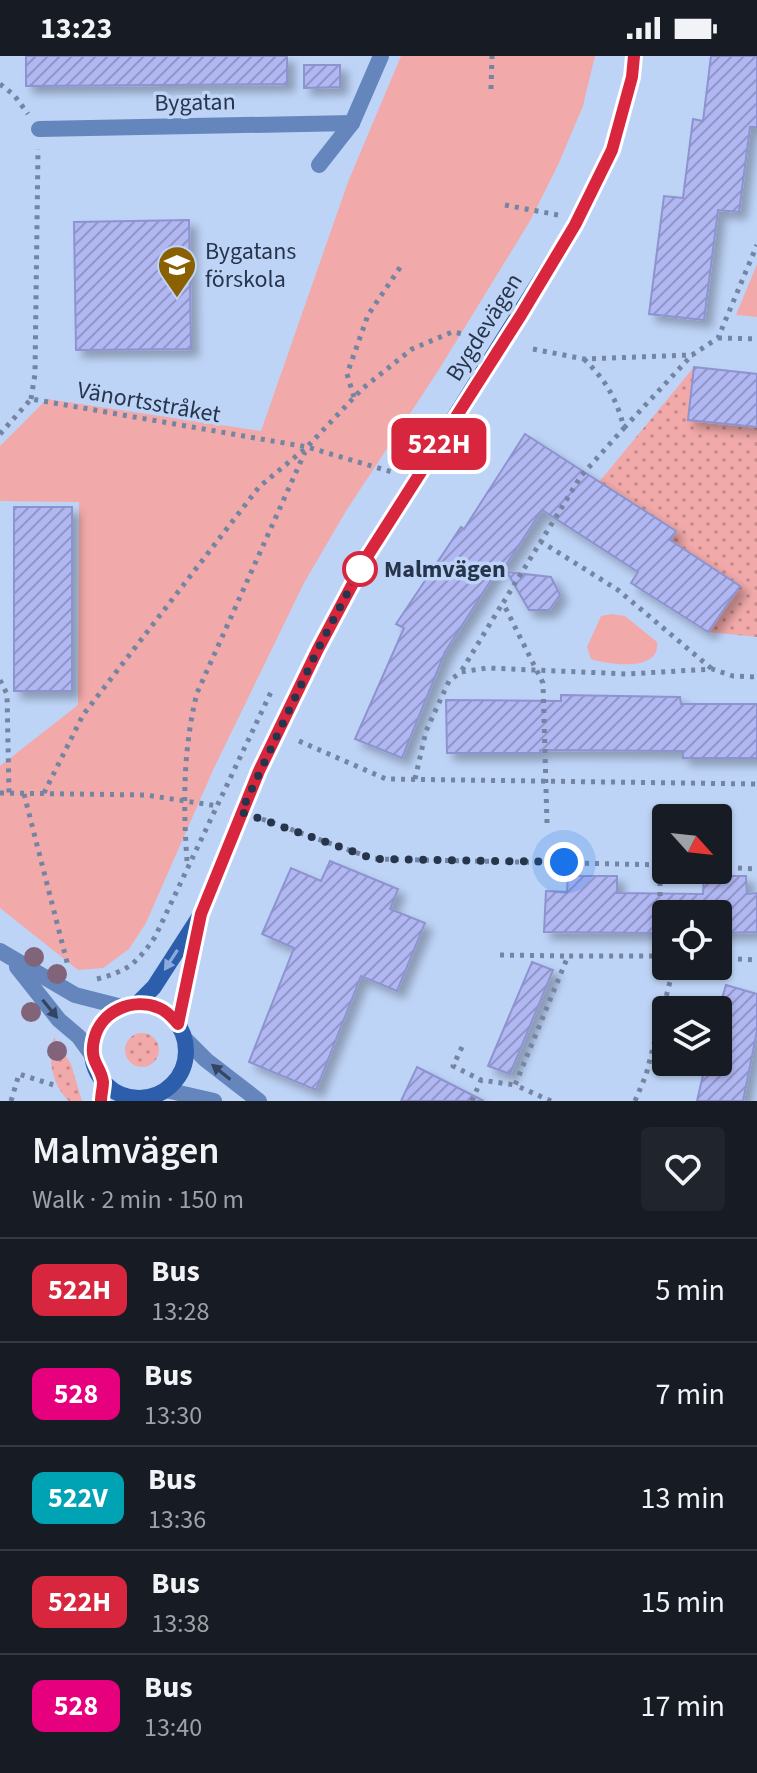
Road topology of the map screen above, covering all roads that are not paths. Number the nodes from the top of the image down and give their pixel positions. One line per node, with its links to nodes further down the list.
1 (381, 56): 3 (street)
2 (634, 56): 6 (street, Bygdevägen)
3 (352, 123): 4 (street, Bygatan); 5 (street)
4 (39, 129)
5 (319, 165)
6 (201, 914): 8 (street, Bygdevägen, one-way to 8); 9 (street, Bygdevägen)
7 (6, 955): 8 (street); 10 (street, one-way to 10)
8 (130, 1005): 9 (street); 10 (street)
9 (182, 1032): 12 (street); 15 (street, one-way to 9)
10 (92, 1055): 11 (street)
11 (103, 1080): 12 (street); 14 (street)
12 (155, 1096): 13 (street)
13 (203, 1100)
14 (101, 1101)
15 (259, 1101)

